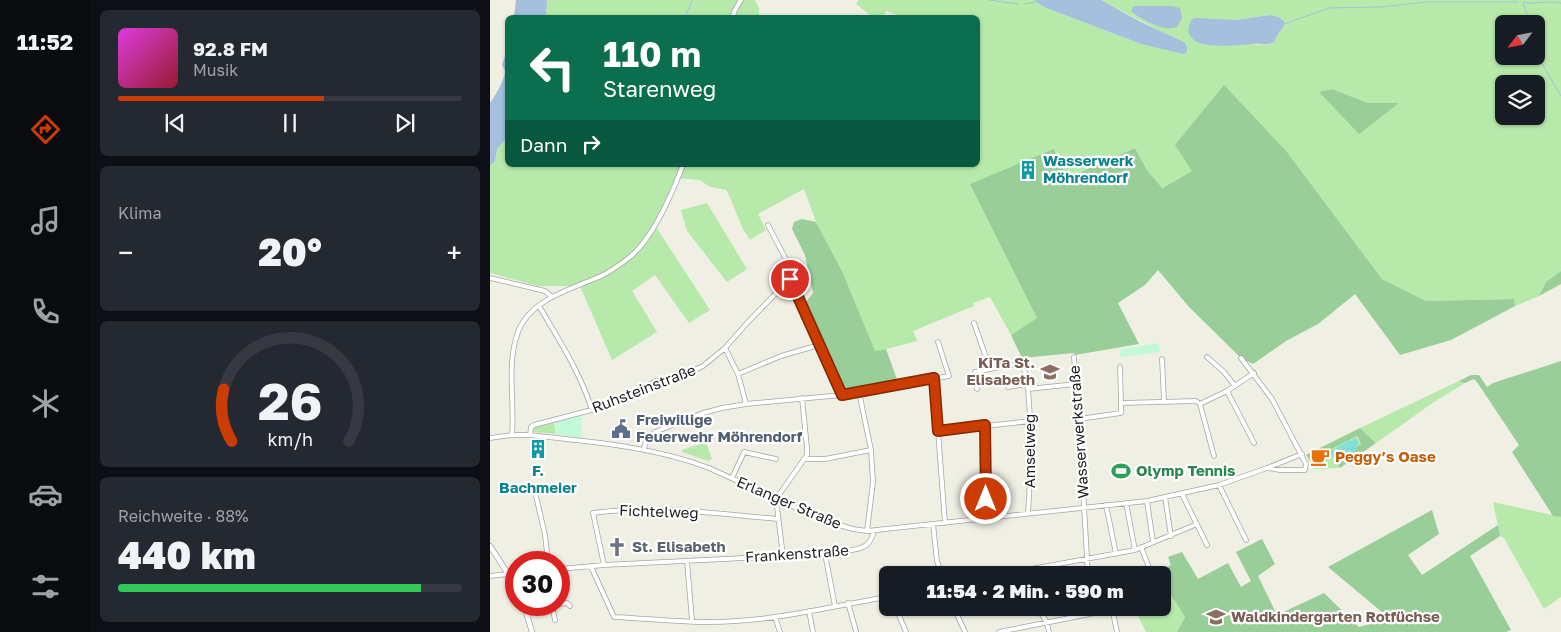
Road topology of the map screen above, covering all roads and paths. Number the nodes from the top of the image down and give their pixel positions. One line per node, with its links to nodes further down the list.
1 (742, 0): 2 (street)
2 (733, 15)
3 (682, 167): 7 (street)
4 (768, 224): 6 (street)
5 (490, 278): 7 (street)
6 (790, 279): 11 (street); 12 (street, Ruhsteinstraße)
7 (552, 297): 8 (street)
8 (539, 306): 35 (street); 40 (street)
9 (974, 323): 18 (street)
10 (938, 342): 21 (street)
11 (819, 345): 19 (street); 29 (street)
12 (725, 348): 19 (street); 35 (street, Ruhsteinstraße)
13 (1074, 357): 22 (street, Wasserwerkstraße)
14 (1207, 357): 23 (street)
15 (1241, 358): 20 (street)
16 (1162, 359): 31 (street)
17 (1120, 367): 32 (street)
18 (990, 369): 25 (street, Amselweg); 26 (street)
19 (738, 374): 33 (street)
20 (1254, 374): 23 (street); 46 (street)
21 (934, 378): 28 (street); 39 (street)
22 (1076, 384): 25 (street); 36 (street, Wasserwerkstraße)
23 (1235, 386): 27 (street)
24 (1008, 387): 25 (street)
25 (1028, 387): 37 (street, Amselweg)
26 (977, 389)
27 (1227, 391): 34 (street); 43 (street)
28 (859, 392): 29 (street); 45 (street)
29 (842, 395): 30 (street)
30 (802, 398): 33 (street); 49 (street)
31 (1164, 401): 32 (street); 34 (street)
32 (1121, 403): 36 (street)
33 (746, 404): 44 (street)
34 (1200, 404): 47 (street)
35 (592, 410): 41 (street, Ruhsteinstraße)
36 (1079, 419): 60 (street, Wasserwerkstraße)
37 (1031, 420): 38 (street); 61 (street, Amselweg)
38 (985, 425): 39 (street); 62 (street)
39 (938, 431): 64 (street)
40 (512, 435): 41 (street, Erlanger Straße); 42 (street, Erlanger Straße)
41 (530, 435): 44 (street, Erlanger Straße)
42 (490, 438)
43 (1254, 443)
44 (644, 449): 51 (street, Erlanger Straße)
45 (871, 450): 49 (street); 67 (street)
46 (1302, 454): 50 (street, Erlanger Straße); 50 (street, Erlanger Straße)
47 (1214, 456)
48 (776, 459): 51 (street)
49 (804, 460): 56 (street)
50 (1267, 468): 52 (street, Erlanger Straße)
51 (732, 478): 56 (street, Erlanger Straße)
52 (1219, 485): 53 (street, Erlanger Straße); 70 (street)
53 (1182, 494): 55 (street, Erlanger Straße); 66 (street)
54 (536, 496): 76 (street)
55 (1165, 497): 57 (street, Erlanger Straße); 69 (street)
56 (776, 499): 63 (street); 67 (street, Erlanger Straße)
57 (1147, 501): 58 (street, Erlanger Straße); 71 (street)
58 (1126, 504): 59 (street, Erlanger Straße); 75 (street)
59 (1106, 505): 60 (street, Erlanger Straße); 78 (street)
60 (1084, 507): 61 (street, Erlanger Straße); 80 (street, Wasserwerkstraße)
61 (1028, 513): 62 (street, Erlanger Straße)
62 (986, 518): 64 (street, Erlanger Straße)
63 (778, 519): 79 (street); 82 (street, Fichtelweg)
64 (945, 523): 65 (street, Erlanger Straße)
65 (933, 524): 68 (street, Erlanger Straße); 84 (street)
66 (1197, 524): 69 (street); 72 (street)
67 (867, 531): 68 (street, Erlanger Straße)
68 (874, 531): 77 (street, Frankenstraße)
69 (1171, 536): 71 (street)
70 (1246, 540)
71 (1153, 542): 74 (street)
72 (1207, 545)
73 (490, 546): 88 (street)
74 (1141, 548): 75 (street); 87 (street)
75 (1135, 550): 78 (street)
76 (547, 551)
77 (825, 554): 79 (street, Frankenstraße); 94 (street)
78 (1116, 554): 80 (street)
79 (782, 556): 81 (street, Frankenstraße)
80 (1086, 559): 85 (street); 86 (street, Wasserwerkstraße)
81 (687, 561): 82 (street, Frankenstraße); 105 (street)
82 (604, 565): 83 (street, Frankenstraße)
83 (592, 566): 89 (street, Frankenstraße); 105 (street)
84 (939, 566)
85 (1048, 566)
86 (1087, 566)
87 (1148, 566)
88 (505, 568)
89 (570, 568)
90 (505, 574): 91 (street)
91 (490, 576)
92 (879, 599): 93 (street)
93 (848, 604): 94 (street); 107 (street)
94 (836, 606): 95 (street)
95 (809, 610): 103 (street); 111 (street)
96 (527, 616): 109 (street)
97 (554, 616): 104 (street)
98 (899, 616): 112 (street)
99 (958, 616): 113 (street)
100 (1043, 616): 106 (street)
101 (1080, 616): 106 (street)
102 (1114, 616): 116 (street)
103 (775, 617): 105 (street); 110 (street)
104 (555, 620)
105 (692, 621)
106 (1047, 623): 108 (street); 115 (street)
107 (856, 631)
108 (1009, 631): 114 (street)
109 (532, 632)
110 (780, 632)
111 (813, 632)
112 (906, 632)
113 (965, 632)
114 (999, 632)
115 (1049, 632)
116 (1117, 632)

